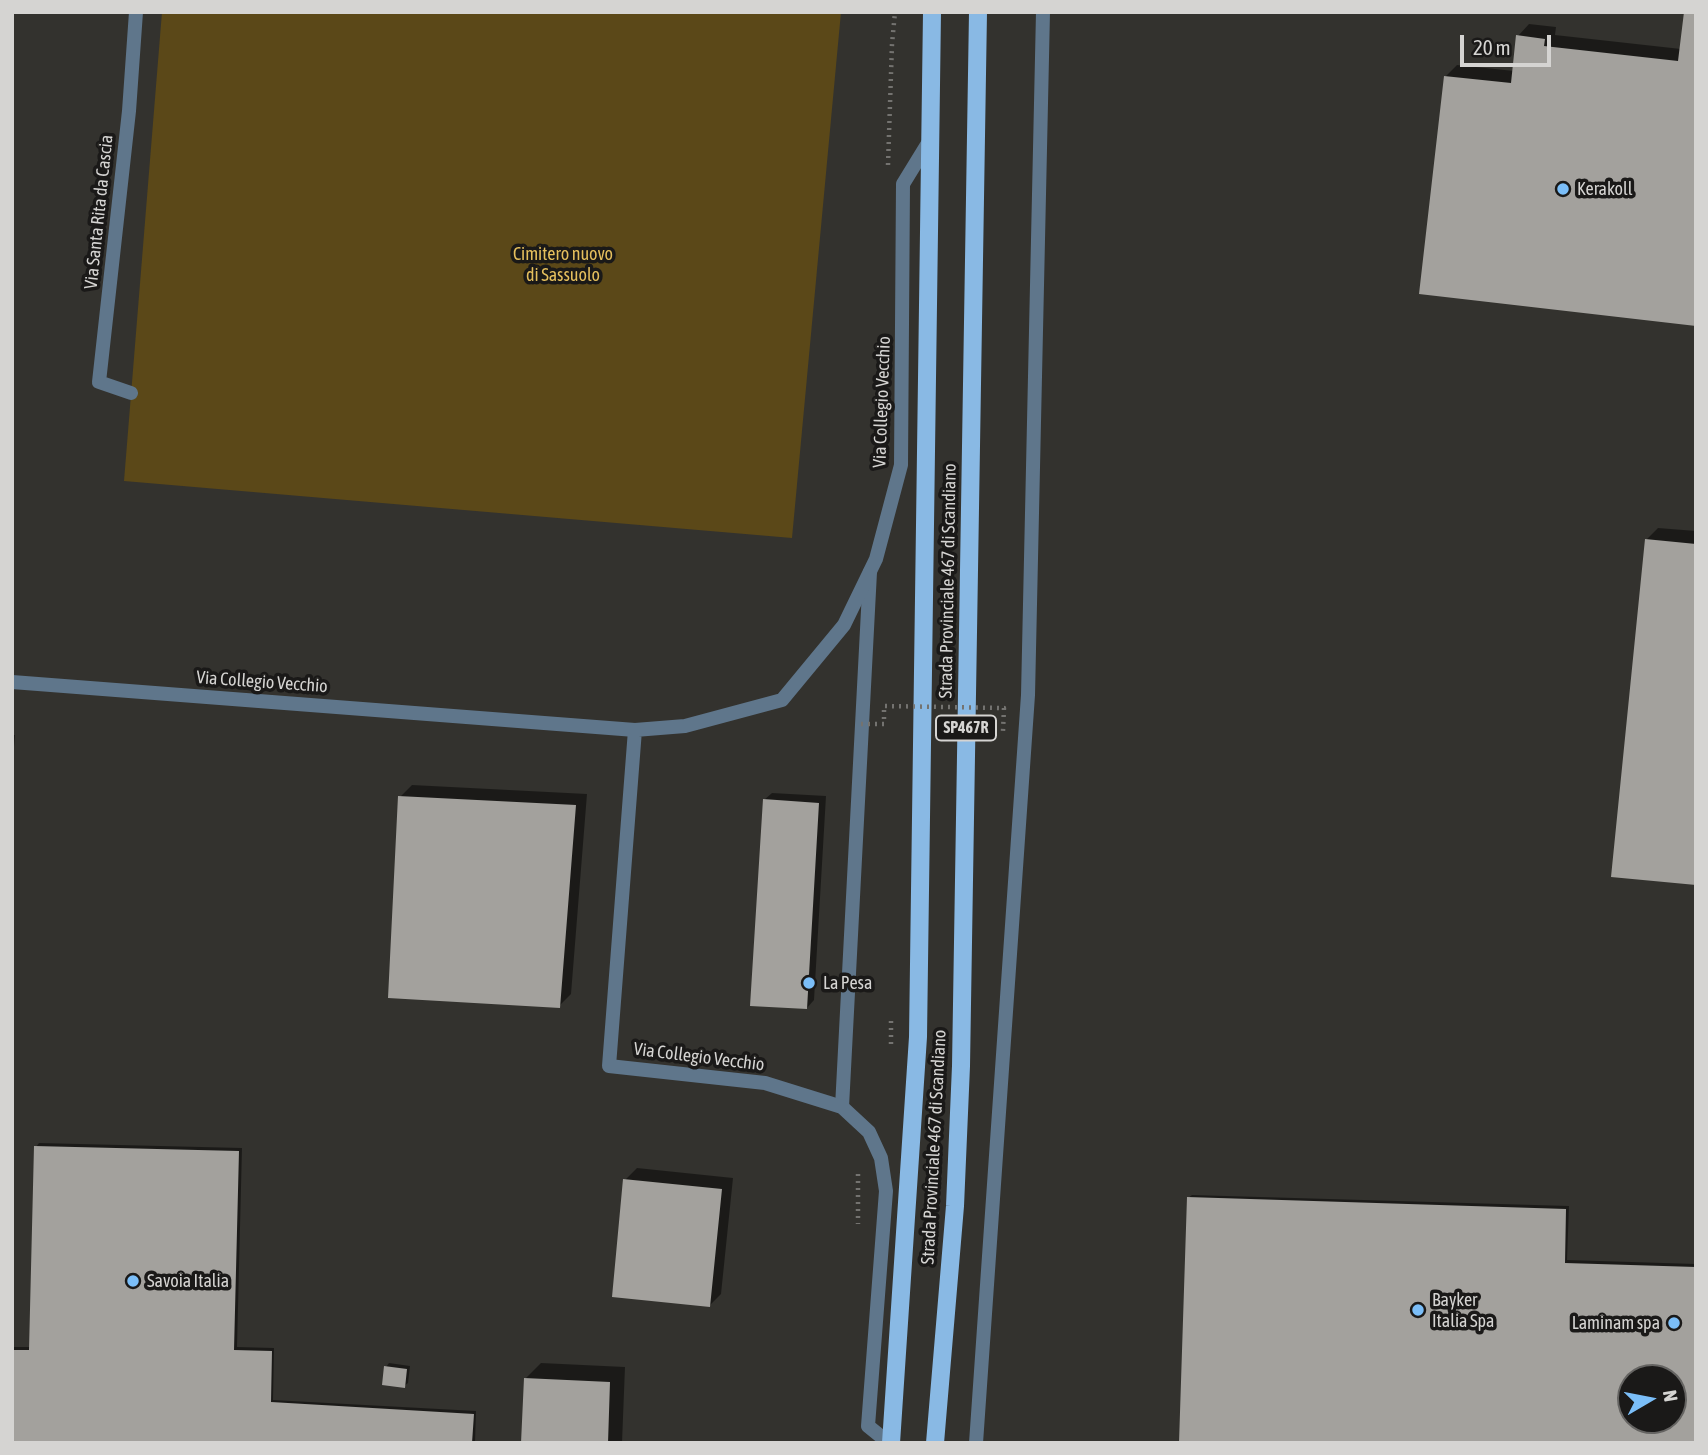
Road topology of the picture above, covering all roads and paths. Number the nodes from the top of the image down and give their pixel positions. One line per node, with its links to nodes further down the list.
1 (136, 12): 6 (street, Via Santa Rita da Cascia)
2 (932, 12): 5 (main road, Strada Provinciale 467 di Scandiano / SP467R)
3 (978, 12): 14 (main road, Strada Provinciale 467 di Scandiano / SP467R)
4 (1043, 12): 15 (street)
5 (931, 138): 7 (street, Via Collegio Vecchio); 13 (main road, Strada Provinciale 467 di Scandiano / SP467R)
6 (131, 393)
7 (870, 570): 9 (street); 10 (street, Via Collegio Vecchio)
8 (12, 682): 10 (street, Via Collegio Vecchio)
9 (861, 724): 11 (path, bridge); 12 (street)
10 (635, 730): 12 (street, Via Collegio Vecchio)
11 (1003, 732)
12 (842, 1107): 13 (street, Via Collegio Vecchio)
13 (890, 1443)
14 (935, 1443)
15 (975, 1443)

